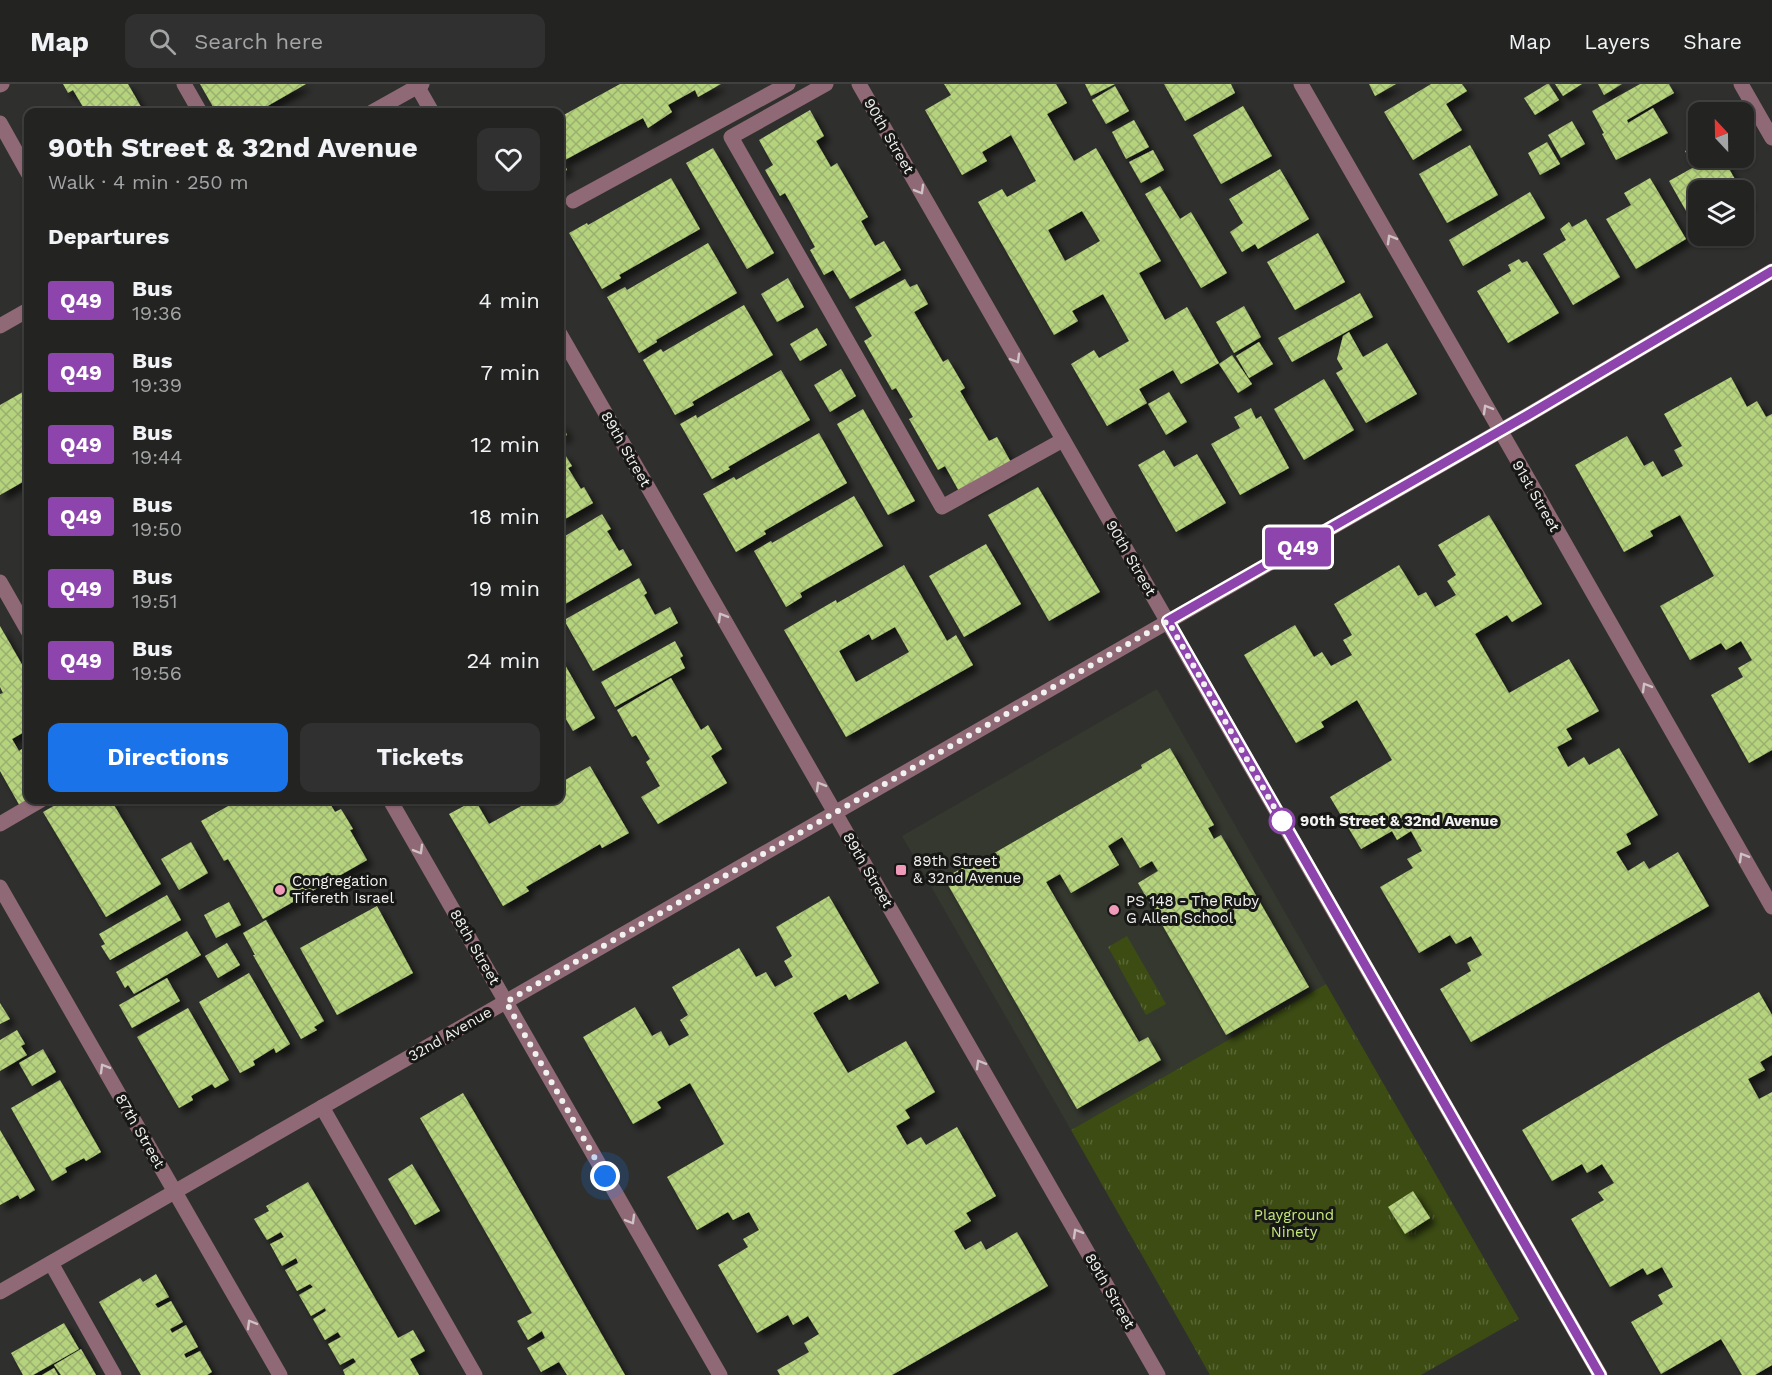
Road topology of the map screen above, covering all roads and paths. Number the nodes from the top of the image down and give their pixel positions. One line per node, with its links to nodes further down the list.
1 (184, 84): 8 (street)
2 (788, 84): 14 (street)
3 (826, 84): 20 (street)
4 (859, 84): 20 (street, 90th Street, one-way to 20)
5 (1301, 84): 19 (street, 91st Street, one-way to 5)
6 (1741, 84): 12 (street)
7 (418, 85): 9 (street); 10 (street)
8 (198, 108)
9 (379, 108)
10 (430, 108)
11 (0, 123): 13 (street)
12 (1772, 138)
13 (24, 166)
14 (573, 201)
15 (1772, 272): 19 (street, 32nd Avenue)
16 (24, 312): 17 (street)
17 (0, 326)
18 (564, 341): 26 (street, 89th Street, one-way to 18)
19 (1499, 431): 22 (street, 32nd Avenue); 29 (street, 91st Street, one-way to 19)
20 (1063, 440): 22 (street, 90th Street)
21 (0, 582): 23 (street)
22 (1168, 621): 26 (street, 32nd Avenue); 40 (street, 90th Street)
23 (24, 624)
24 (34, 804): 27 (street)
25 (392, 804): 30 (street, 88th Street, one-way to 30)
26 (835, 812): 30 (street, 32nd Avenue); 39 (street, 89th Street, one-way to 26)
27 (0, 824)
28 (0, 887): 32 (street, 87th Street, one-way to 28)
29 (1772, 908)
30 (506, 1002): 31 (street, 32nd Avenue); 38 (street, 88th Street, one-way to 38)
31 (322, 1107): 32 (street, 32nd Avenue); 37 (street)
32 (175, 1192): 33 (street, 32nd Avenue); 36 (street, 87th Street, one-way to 32)
33 (51, 1263): 34 (street, 32nd Avenue); 35 (street)
34 (0, 1292)
35 (114, 1375)
36 (280, 1375)
37 (475, 1375)
38 (720, 1375)
39 (1158, 1375)
40 (1600, 1375)

